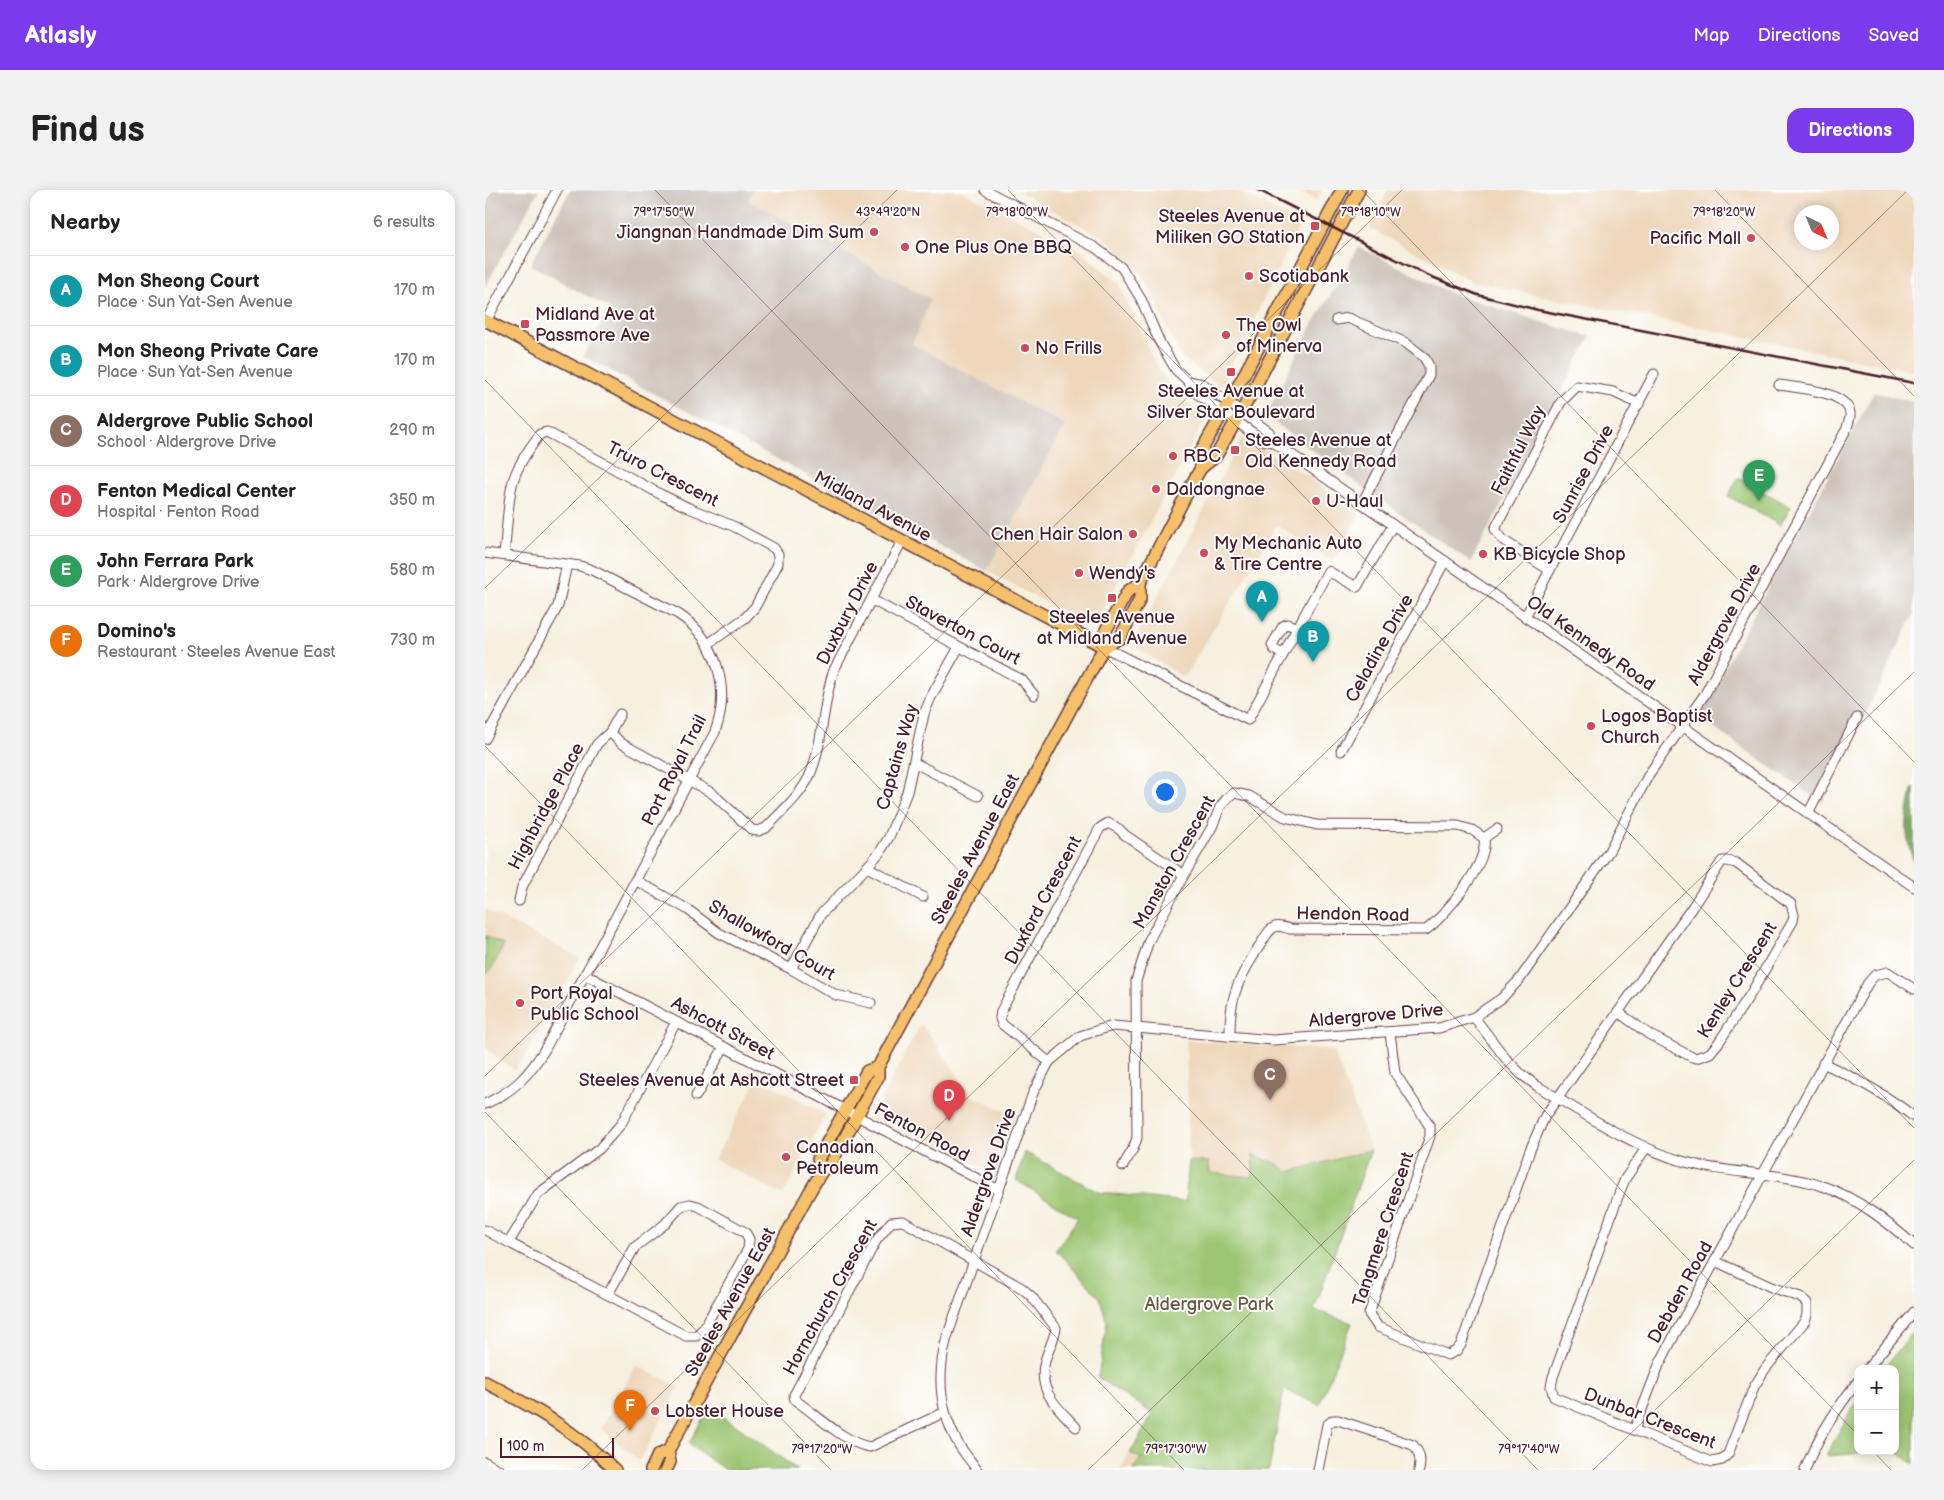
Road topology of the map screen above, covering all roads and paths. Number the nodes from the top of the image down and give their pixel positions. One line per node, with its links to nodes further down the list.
1 (557, 190): 6 (street)
2 (985, 190): 10 (street, Old Kennedy Road)
3 (1342, 190): 10 (main road, Steeles Avenue East)
4 (1359, 190): 11 (main road, Steeles Avenue East)
5 (1336, 320): 13 (street)
6 (486, 321): 15 (main road, Midland Avenue)
7 (1654, 374): 9 (street, Sunrise Drive)
8 (1779, 384): 31 (street, Aldergrove Drive)
9 (1639, 404): 20 (street, Sunrise Drive); 20 (street, Faithful Way)
10 (1226, 407): 11 (street, Old Kennedy Road); 12 (main road, Steeles Avenue East)
11 (1238, 417): 12 (main road, Steeles Avenue East); 13 (street, Old Kennedy Road)
12 (1201, 468): 26 (main road, Steeles Avenue East)
13 (1362, 503): 14 (street, Old Kennedy Road)
14 (1393, 525): 18 (street, Old Kennedy Road); 23 (street)
15 (902, 541): 21 (street, Duxbury Drive); 26 (main road, Midland Avenue)
16 (485, 552): 17 (street, Port Royal Trail)
17 (504, 555): 19 (street, Port Royal Trail); 24 (street, Truro Crescent)
18 (1445, 561): 22 (street, Old Kennedy Road); 34 (street, Celadine Drive)
19 (567, 564): 24 (street, Port Royal Trail); 33 (street)
20 (1549, 570): 22 (street, Sunrise Drive)
21 (872, 600): 25 (street, Staverton Court); 36 (street, Duxbury Drive)
22 (1525, 616): 31 (street, Old Kennedy Road)
23 (1297, 628): 27 (street); 27 (street)
24 (708, 644): 36 (street, Port Royal Trail)
25 (959, 647): 28 (street, Staverton Court); 35 (street, Captains Way)
26 (1104, 647): 27 (street, Midland Avenue); 60 (main road, Steeles Avenue East)
27 (1283, 656)
28 (1034, 695)
29 (620, 714): 32 (street, Highbridge Place)
30 (1857, 718): 38 (street)
31 (1683, 727): 38 (street, Old Kennedy Road); 52 (street, Aldergrove Drive)
32 (611, 732): 36 (street); 46 (street, Highbridge Place)
33 (485, 739)
34 (1341, 752)
35 (915, 763): 37 (street); 41 (street, Captains Way)
36 (689, 780): 43 (street, Port Royal Trail)
37 (978, 796)
38 (1808, 814): 44 (street, Old Kennedy Road)
39 (1497, 829): 40 (street)
40 (1484, 838): 42 (street, Manston Crescent); 56 (street, Hendon Road)
41 (867, 867): 45 (street); 47 (street, Captains Way)
42 (1184, 875): 54 (street, Manston Crescent); 58 (street, Duxford Crescent)
43 (635, 880): 47 (street, Shallowford Court); 48 (street, Port Royal Trail)
44 (1914, 887)
45 (923, 897)
46 (519, 901)
47 (791, 970): 50 (street, Shallowford Court)
48 (585, 975): 53 (street, Ashcott Street); 63 (street, Port Royal Trail)
49 (1914, 989): 59 (street, Debden Road)
50 (871, 1002)
51 (1618, 1012): 51 (street, Kenley Crescent); 62 (street, Kenley Crescent)
52 (1473, 1017): 55 (street, Aldergrove Drive); 62 (street)
53 (676, 1022): 57 (street, Ashcott Street); 73 (street)
54 (1138, 1028): 56 (street, Aldergrove Drive); 58 (street, Aldergrove Drive); 68 (street, Manston Crescent)
55 (1390, 1032): 56 (street, Aldergrove Drive); 62 (street, Tangmere Crescent)
56 (1230, 1036)
57 (724, 1047): 61 (street); 64 (street, Ashcott Street)
58 (1049, 1062): 71 (street, Aldergrove Drive)
59 (1823, 1063): 66 (street); 70 (street, Debden Road)
60 (878, 1068): 64 (main road, Steeles Avenue East); 65 (main road, Steeles Avenue East)
61 (696, 1096)
62 (1558, 1098): 67 (street)
63 (485, 1104)
64 (845, 1110): 65 (street, Ashcott Street); 69 (main road, Steeles Avenue East)
65 (857, 1116): 69 (main road, Steeles Avenue East); 71 (street, Fenton Road)
66 (1914, 1117)
67 (1646, 1148): 70 (street); 84 (street, Dunbar Crescent)
68 (1123, 1166)
69 (822, 1171): 85 (main road, Steeles Avenue East)
70 (1763, 1175): 74 (street); 75 (street, Debden Road)
71 (999, 1190): 76 (street, Aldergrove Drive)
72 (485, 1230): 73 (street)
73 (509, 1242): 77 (street)
74 (1914, 1245)
75 (1715, 1261): 84 (street, Debden Road); 84 (street, Dunbar Crescent)
76 (973, 1262): 82 (street, Aldergrove Drive); 82 (street, Hornchurch Crescent); 83 (street)
77 (608, 1294): 77 (street)
78 (1914, 1312): 79 (street)
79 (1870, 1365)
80 (485, 1382): 88 (main road)
81 (1854, 1387): 94 (street)
82 (945, 1412): 91 (street, Aldergrove Drive)
83 (1076, 1427)
84 (1634, 1430)
85 (668, 1451): 89 (main road, Steeles Avenue East); 90 (main road, Steeles Avenue East)
86 (485, 1462): 87 (street)
87 (499, 1470)
88 (615, 1470)
89 (651, 1470)
90 (666, 1470)
91 (977, 1470)
92 (1318, 1470): 93 (street)
93 (1419, 1470)
94 (1805, 1470)

